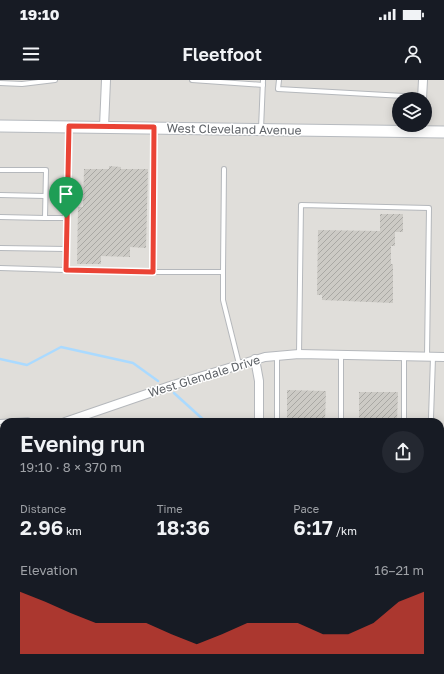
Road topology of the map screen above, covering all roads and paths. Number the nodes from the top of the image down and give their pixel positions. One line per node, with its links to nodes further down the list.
1 (55, 80): 7 (lane)
2 (106, 80): 12 (street)
3 (192, 80): 6 (lane)
4 (279, 80): 9 (lane)
5 (423, 80): 8 (street)
6 (263, 82): 15 (lane)
7 (0, 83)
8 (422, 92)
9 (392, 96)
10 (0, 126): 11 (main road, West Cleveland Avenue)
11 (69, 126): 12 (main road, West Cleveland Avenue); 24 (lane)
12 (104, 127): 13 (main road, West Cleveland Avenue)
13 (154, 127): 15 (main road, West Cleveland Avenue); 29 (lane)
14 (392, 128): 15 (main road, West Cleveland Avenue)
15 (261, 129)
16 (432, 130): 17 (main road, West Cleveland Avenue)
17 (444, 132)
18 (224, 169): 30 (lane)
19 (0, 170): 21 (lane)
20 (0, 195): 21 (lane)
21 (45, 196): 23 (lane)
22 (0, 217): 23 (lane)
23 (45, 218): 24 (lane)
24 (66, 218): 26 (lane)
25 (0, 248): 26 (lane)
26 (66, 249): 28 (lane)
27 (0, 268): 28 (lane)
28 (66, 270): 29 (lane)
29 (153, 272): 30 (lane)
30 (223, 272): 38 (lane)
31 (300, 354): 32 (street, West Glendale Drive); 33 (street, West Glendale Drive); 35 (lane)
32 (341, 355): 34 (street, West Glendale Drive); 42 (lane)
33 (277, 356): 37 (street, West Glendale Drive); 41 (lane)
34 (404, 356): 35 (street, West Glendale Drive); 43 (lane)
35 (430, 357): 36 (street, West Glendale Drive); 44 (lane)
36 (444, 357)
37 (255, 359): 38 (street, West Glendale Drive); 40 (street)
38 (238, 364): 39 (street, West Glendale Drive)
39 (78, 418)
40 (259, 418)
41 (277, 418)
42 (341, 418)
43 (404, 418)
44 (431, 418)

